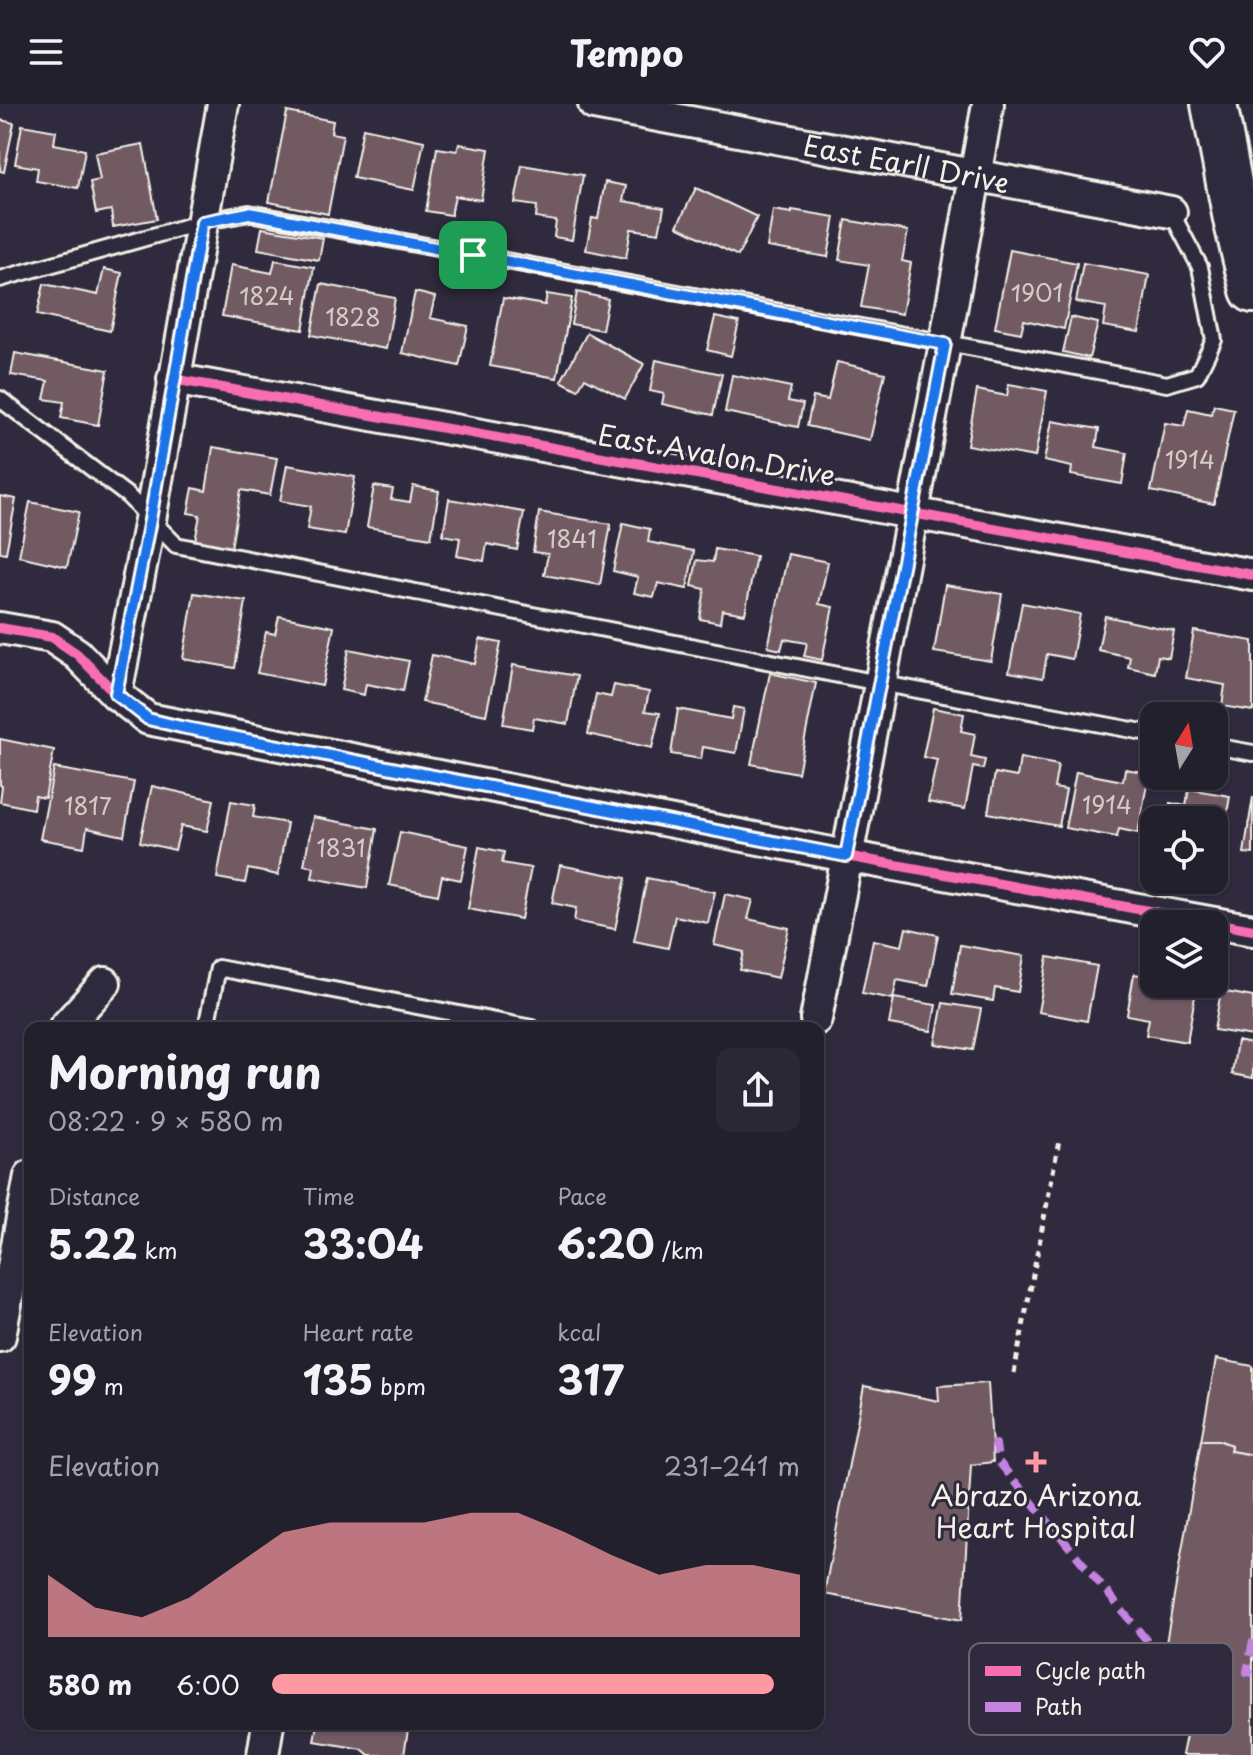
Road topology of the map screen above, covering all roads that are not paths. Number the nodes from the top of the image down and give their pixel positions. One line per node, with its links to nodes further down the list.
1 (223, 104): 7 (street)
2 (594, 104): 5 (street, East Earll Drive)
3 (988, 104): 5 (street)
4 (1214, 104): 9 (highway)
5 (976, 175): 6 (street, East Earll Drive); 10 (street)
6 (1171, 212): 10 (lane)
7 (202, 222): 8 (lane); 10 (lane); 11 (street)
8 (0, 279)
9 (1253, 290)
10 (945, 344): 13 (street)
11 (173, 379): 13 (street, East Avalon Drive); 14 (street)
12 (0, 399): 14 (lane)
13 (913, 514): 15 (street, East Avalon Drive); 17 (street)
14 (150, 520): 17 (lane); 18 (street)
15 (1253, 575)
16 (0, 628): 18 (street)
17 (879, 683): 19 (lane); 22 (street)
18 (116, 694): 22 (street)
19 (1140, 731)
20 (1228, 749): 21 (lane)
21 (1253, 753)
22 (846, 856): 23 (street); 25 (street)
23 (1253, 930)
24 (105, 983): 26 (street)
25 (816, 1019)
26 (69, 1022)
27 (207, 1022): 28 (lane)
28 (501, 1022)
29 (24, 1208): 30 (street)
30 (0, 1336)
31 (267, 1730): 32 (street)
32 (263, 1755)

